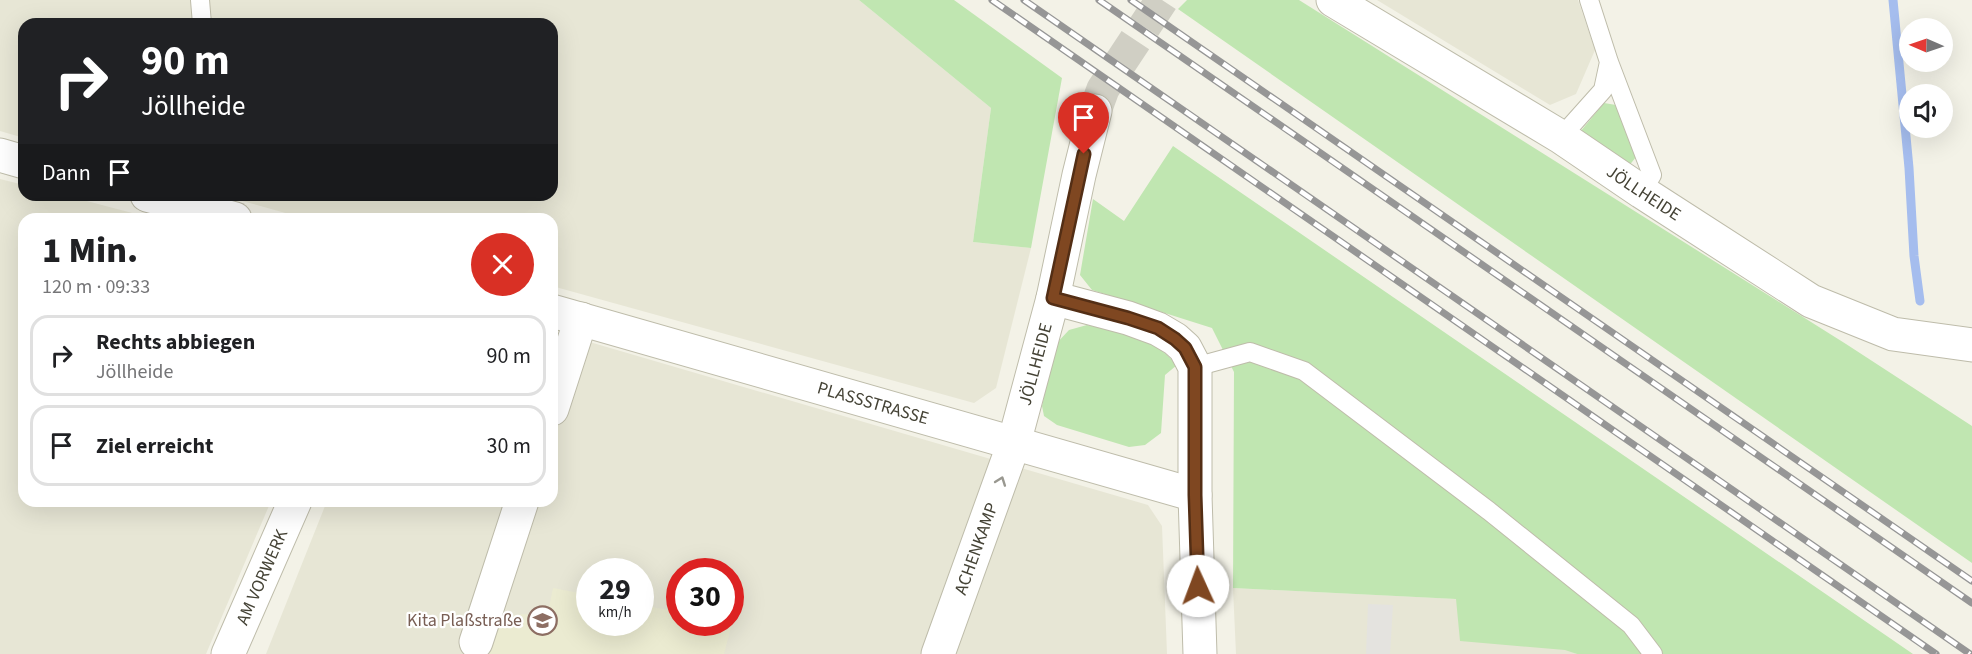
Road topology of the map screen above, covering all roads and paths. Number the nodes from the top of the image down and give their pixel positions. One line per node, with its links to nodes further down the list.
1 (200, 0): 4 (lane)
2 (1333, 0): 7 (street, JÖLLHEIDE)
3 (1589, 0): 5 (lane)
4 (202, 18)
5 (1609, 62): 7 (lane); 10 (lane)
6 (1095, 111): 13 (street, JÖLLHEIDE)
7 (1561, 137): 10 (street, JÖLLHEIDE)
8 (0, 155): 9 (street)
9 (18, 160)
10 (1641, 192): 15 (street, JÖLLHEIDE)
11 (179, 201): 12 (street)
12 (221, 209)
13 (1053, 298): 16 (street); 18 (street, JÖLLHEIDE)
14 (566, 315): 17 (street); 18 (street, PLASSSTRASSE)
15 (1972, 345)
16 (1195, 367): 19 (street); 26 (lane)
17 (558, 369)
18 (1014, 443): 19 (street, PLASSSTRASSE); 24 (street, ACHENKAMP, one-way to 18)
19 (1195, 495): 25 (street)
20 (292, 507): 23 (street, AM VORWERK)
21 (520, 507): 22 (street)
22 (476, 642)
23 (228, 654)
24 (938, 654)
25 (1200, 654)
26 (1653, 654)

